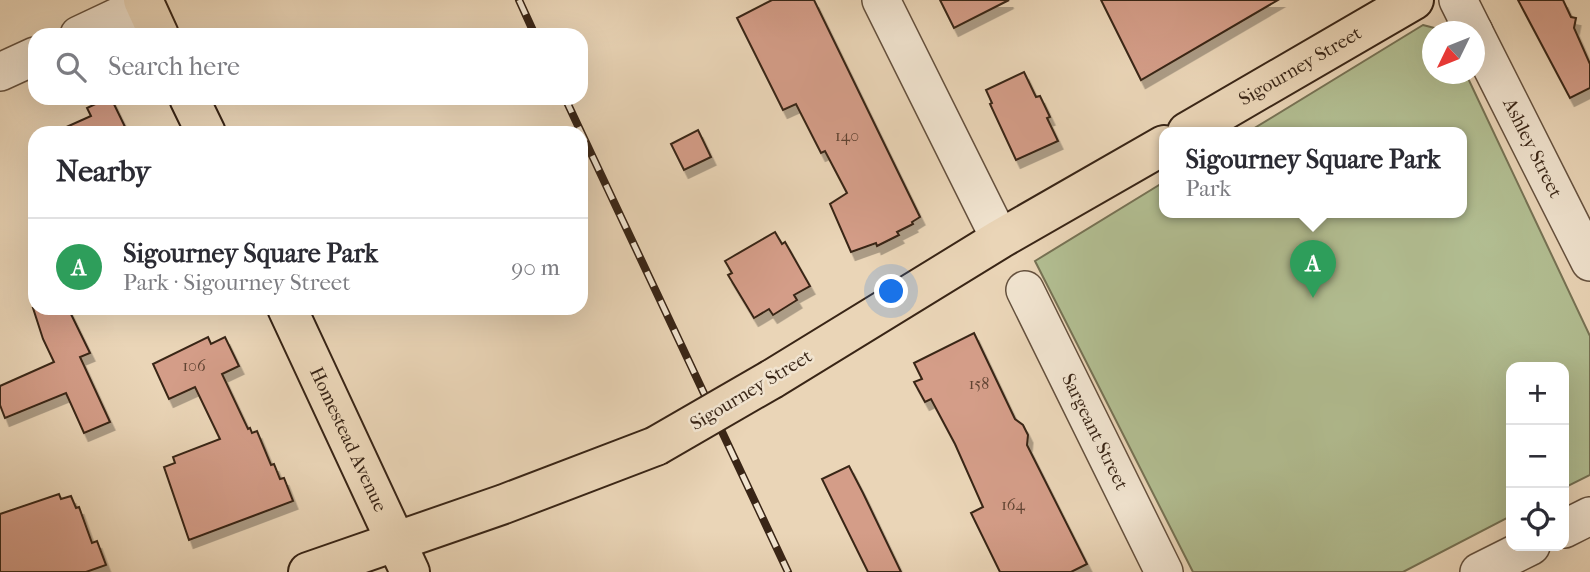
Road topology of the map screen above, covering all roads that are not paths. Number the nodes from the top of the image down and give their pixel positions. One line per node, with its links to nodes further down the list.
1 (881, 0): 14 (street)
2 (1414, 0): 12 (main road, Sigourney Street)
3 (1458, 0): 5 (street, Ashley Street)
4 (149, 13): 6 (street)
5 (1468, 21)
6 (101, 28)
7 (1485, 54): 15 (street, Ashley Street)
8 (28, 59): 9 (street)
9 (0, 72)
10 (192, 105): 11 (main road)
11 (203, 126)
12 (1195, 127)
13 (1159, 148): 14 (main road, Sigourney Street)
14 (1000, 239): 21 (main road, Sigourney Street, bridge)
15 (1590, 262)
16 (1025, 290): 23 (street, Sargeant Street)
17 (290, 315): 21 (main road, Homestead Avenue)
18 (1590, 516): 19 (street)
19 (1569, 526)
20 (1521, 551): 24 (street)
21 (403, 557): 22 (main road, Sigourney Street)
22 (308, 572)
23 (1164, 572)
24 (1479, 572)

